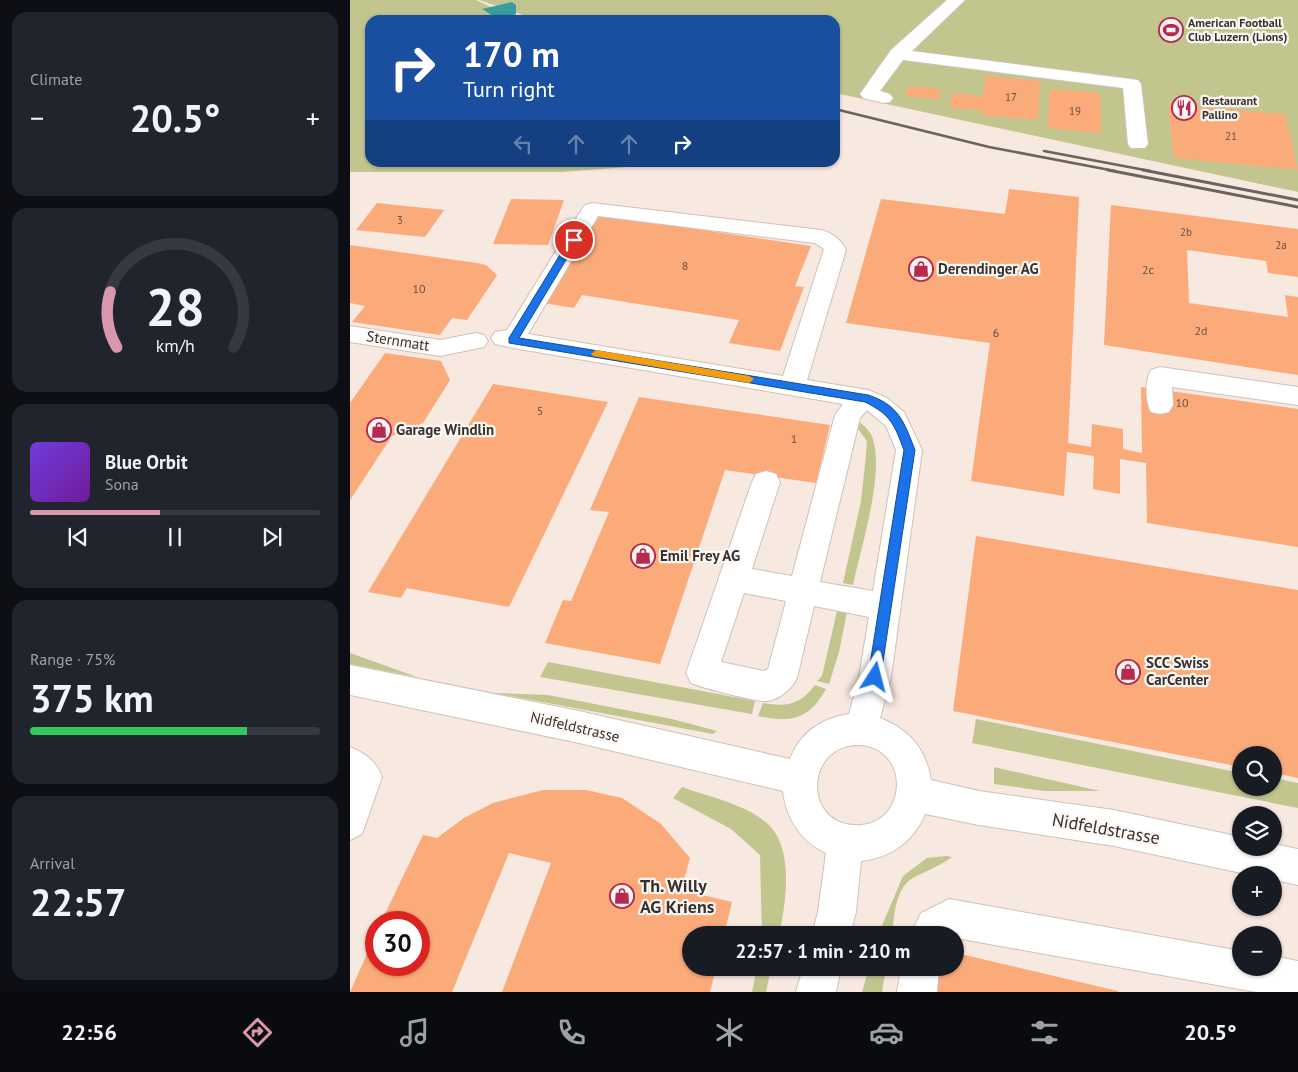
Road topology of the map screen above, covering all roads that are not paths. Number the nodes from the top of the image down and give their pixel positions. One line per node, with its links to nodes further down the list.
1 (957, 0): 2 (street)
2 (897, 54): 3 (street); 4 (street)
3 (884, 98)
4 (1138, 144)
5 (350, 334): 6 (street, Sternmatt)
6 (476, 341)
7 (792, 387): 7 (street); 9 (street)
8 (1298, 396): 10 (street)
9 (863, 398): 13 (street); 14 (street)
10 (1160, 405)
11 (766, 482): 12 (street)
12 (734, 578): 13 (street); 13 (street)
13 (803, 591): 14 (street)
14 (886, 607): 16 (street)
15 (350, 680): 18 (street, Nidfeldstrasse)
16 (861, 729): 18 (street); 19 (street)
17 (350, 764): 20 (street)
18 (800, 778): 21 (street)
19 (914, 794): 21 (street); 22 (street, Nidfeldstrasse)
20 (350, 822)
21 (845, 842): 23 (street)
22 (1298, 867)
23 (833, 926)
24 (934, 926): 27 (street)
25 (820, 976): 28 (street)
26 (919, 976): 29 (street)
27 (1298, 980)
28 (816, 992)
29 (917, 992)

